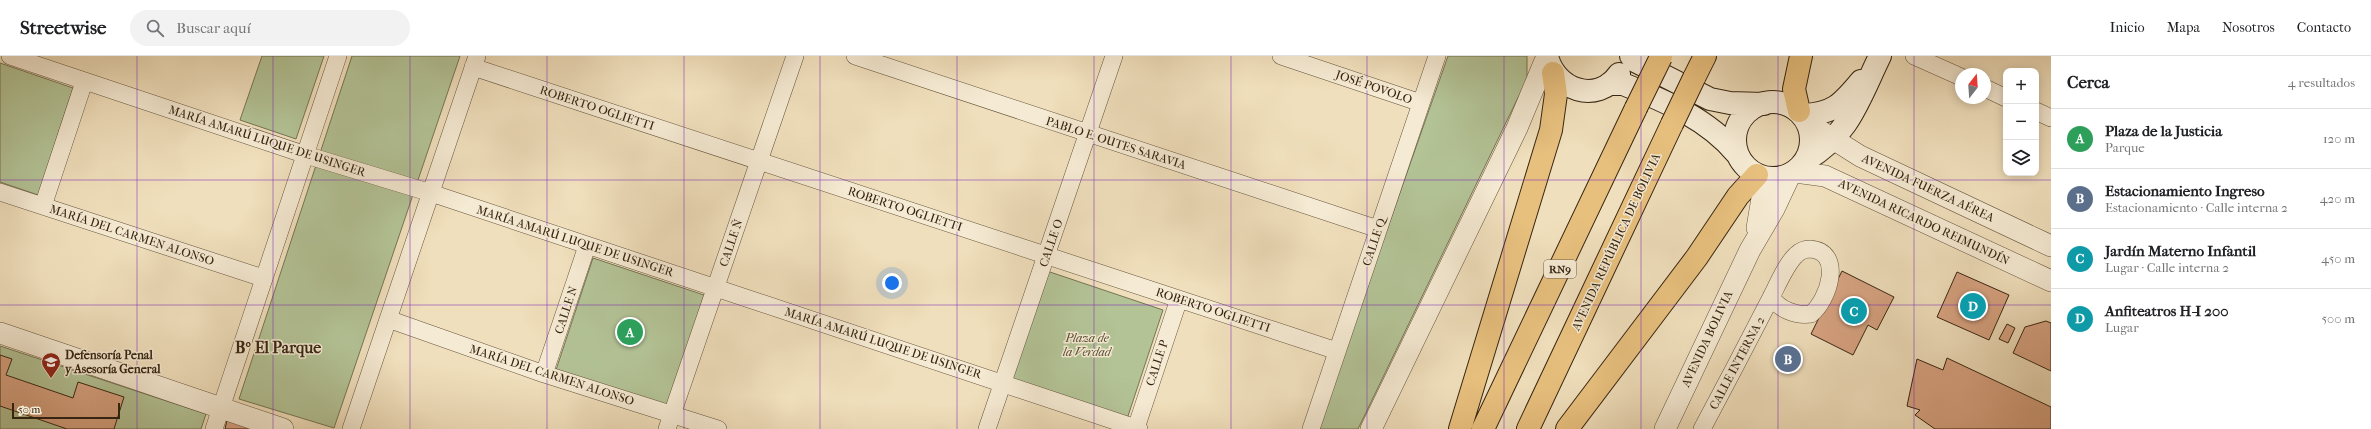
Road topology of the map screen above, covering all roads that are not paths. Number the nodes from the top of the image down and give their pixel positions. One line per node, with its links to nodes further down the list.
1 (10, 56): 18 (street, MARÍA AMARÚ LUQUE DE USINGER)
2 (338, 56): 33 (street)
3 (795, 56): 34 (street, CALLE Ñ)
4 (855, 56): 30 (street, PABLO E. OUTES SARAVIA)
5 (1114, 56): 30 (street, CALLE O)
6 (1281, 56): 24 (street, JOSÉ POVOLO)
7 (1437, 56): 24 (street, CALLE Q)
8 (1626, 56): 19 (main road)
9 (1631, 56): 25 (main road)
10 (1706, 56): 68 (main road, AVENIDA REPÚBLICA DE BOLIVIA, bridge)
11 (1801, 56): 27 (main road)
12 (1914, 56): 17 (street)
13 (1661, 57): 67 (main road, RN9, bridge)
14 (1879, 59): 27 (main road); 31 (main road)
15 (475, 62): 34 (street, ROBERTO OGLIETTI); 38 (street)
16 (1549, 62): 20 (main road); 22 (main road); 29 (street)
17 (1955, 74)
18 (84, 82): 33 (street, MARÍA AMARÚ LUQUE DE USINGER); 39 (street)
19 (1609, 84): 20 (main road); 32 (main road)
20 (1581, 90): 22 (street)
21 (1991, 91): 23 (street)
22 (1556, 94): 29 (street); 66 (main road)
23 (2003, 97)
24 (1421, 103): 40 (street, CALLE Q)
25 (1764, 104): 27 (main road); 32 (main road)
26 (2039, 112): 28 (street)
27 (1803, 117): 31 (street, AVENIDA FUERZA AÉREA); 35 (main road)
28 (2051, 118)
29 (1517, 128): 65 (street)
30 (1087, 133): 40 (street, PABLO E. OUTES SARAVIA); 44 (street, CALLE O)
31 (1834, 140): 35 (main road); 42 (street, AVENIDA FUERZA AÉREA)
32 (1737, 154): 36 (main road)
33 (306, 155): 38 (street, MARÍA AMARÚ LUQUE DE USINGER); 45 (street)
34 (759, 161): 44 (street, ROBERTO OGLIETTI); 47 (street, CALLE Ñ)
35 (1797, 169): 36 (main road); 43 (street, AVENIDA BOLIVIA); 46 (street, AVENIDA RICARDO REIMUNDÍN)
36 (1759, 176): 43 (street, AVENIDA BOLIVIA); 69 (main road)
37 (0, 192): 39 (street, MARÍA DEL CARMEN ALONSO)
38 (432, 193): 41 (street, MARÍA AMARÚ LUQUE DE USINGER); 50 (street)
39 (43, 206): 45 (street, MARÍA DEL CARMEN ALONSO)
40 (1378, 229): 52 (street, CALLE Q)
41 (587, 246): 47 (street, MARÍA AMARÚ LUQUE DE USINGER); 53 (street, CALLE N)
42 (2051, 246)
43 (1750, 250): 58 (street, AVENIDA BOLIVIA)
44 (1046, 255): 49 (street, ROBERTO OGLIETTI); 54 (street, CALLE O)
45 (264, 278): 55 (street)
46 (2051, 281)
47 (715, 288): 54 (street, MARÍA AMARÚ LUQUE DE USINGER); 56 (street, CALLE Ñ)
48 (1771, 297): 70 (street, CALLE INTERNA 2)
49 (1179, 299): 52 (street, ROBERTO OGLIETTI); 57 (street, CALLE P)
50 (388, 319): 53 (street, MARÍA DEL CARMEN ALONSO); 61 (street)
51 (0, 333): 55 (street)
52 (1337, 351): 64 (street, CALLE Q)
53 (544, 374): 56 (street, MARÍA DEL CARMEN ALONSO)
54 (1002, 383): 57 (street, MARÍA AMARÚ LUQUE DE USINGER); 63 (street, CALLE O)
55 (221, 409): 59 (street); 60 (street)
56 (670, 422): 62 (street, MARÍA DEL CARMEN ALONSO)
57 (1138, 428)
58 (1668, 428)
59 (214, 429)
60 (283, 429)
61 (351, 429)
62 (718, 429)
63 (987, 429)
64 (1311, 429)
65 (1372, 429)
66 (1460, 429)
67 (1482, 429)
68 (1528, 429)
69 (1567, 429)
70 (1702, 429)

